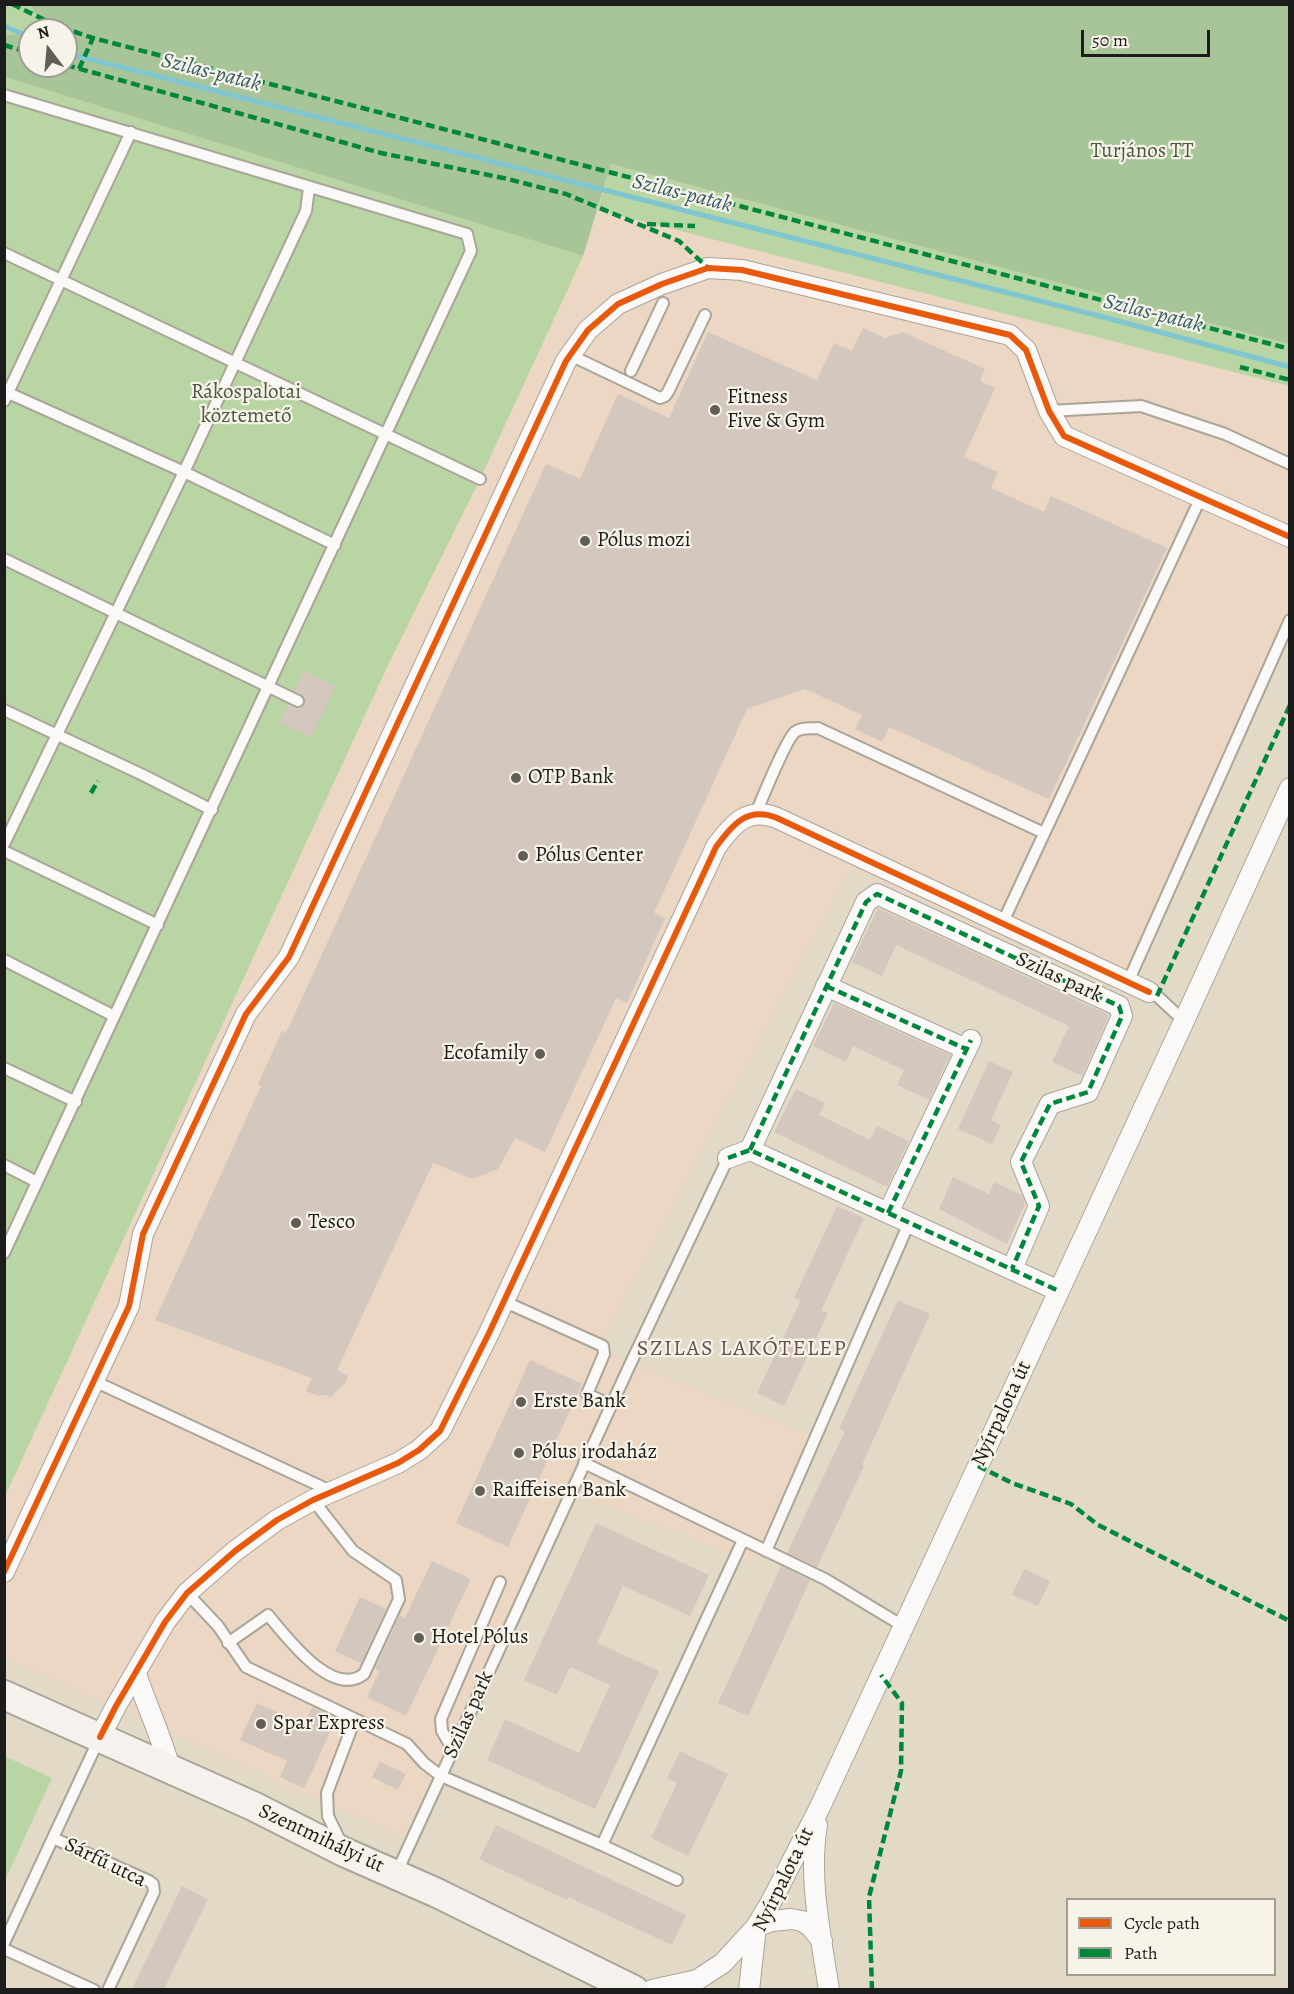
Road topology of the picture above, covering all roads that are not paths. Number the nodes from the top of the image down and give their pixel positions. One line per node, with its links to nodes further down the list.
1 (4, 95): 2 (lane)
2 (131, 132): 3 (lane); 5 (lane)
3 (309, 188): 9 (lane); 13 (lane)
4 (4, 253): 5 (lane)
5 (61, 280): 9 (lane); 11 (lane)
6 (663, 303): 10 (lane)
7 (705, 315): 8 (lane)
8 (570, 355): 12 (street); 54 (street)
9 (234, 363): 13 (lane); 15 (lane)
10 (631, 371)
11 (6, 395): 15 (lane)
12 (1049, 411): 14 (lane); 17 (street)
13 (386, 435): 16 (lane); 19 (lane)
14 (1290, 464)
15 (184, 472): 19 (lane); 21 (lane)
16 (480, 478)
17 (1201, 497): 18 (street); 30 (lane)
18 (1290, 537)
19 (335, 545): 23 (lane)
20 (4, 559): 21 (lane)
21 (116, 612): 23 (lane); 26 (lane)
22 (1290, 620): 36 (lane)
23 (269, 686): 24 (lane); 28 (lane)
24 (298, 700)
25 (4, 710): 26 (lane)
26 (58, 736): 28 (lane); 31 (lane)
27 (1290, 788): 40 (street, Nyírpalota út)
28 (212, 810): 34 (lane)
29 (756, 813): 30 (lane); 33 (street); 53 (street)
30 (1044, 833): 33 (lane)
31 (4, 844)
32 (4, 851): 34 (lane)
33 (1002, 924): 36 (street)
34 (158, 925): 39 (lane)
35 (4, 960): 39 (lane)
36 (1128, 982): 38 (street)
37 (826, 986): 43 (street, Szilas park); 47 (street); 51 (street, Szilas park)
38 (1149, 992): 40 (lane)
39 (114, 1016): 42 (lane)
40 (1184, 1021): 52 (street, Nyírpalota út)
41 (4, 1068): 42 (lane)
42 (76, 1102): 46 (lane)
43 (750, 1150): 44 (street, Szilas park); 47 (street)
44 (728, 1158): 55 (lane, Szilas park)
45 (4, 1165): 46 (lane)
46 (37, 1182): 49 (lane)
47 (888, 1213): 48 (street)
48 (909, 1223): 51 (street); 60 (lane)
49 (9, 1234): 50 (lane)
50 (4, 1253)
51 (1012, 1269): 52 (street)
52 (1059, 1291): 64 (street, Nyírpalota út)
53 (503, 1301): 55 (lane); 57 (street)
54 (94, 1381): 57 (lane); 61 (street)
55 (611, 1405): 56 (lane, Szilas park)
56 (584, 1463): 59 (lane); 70 (lane, Szilas park)
57 (333, 1492): 58 (street)
58 (313, 1500): 63 (street); 65 (lane)
59 (743, 1540): 60 (lane); 75 (lane)
60 (766, 1551): 64 (lane)
61 (4, 1572)
62 (500, 1582): 70 (lane)
63 (187, 1593): 65 (lane); 66 (street)
64 (903, 1626): 73 (street, Nyírpalota út)
65 (228, 1643): 68 (lane)
66 (136, 1674): 69 (street); 71 (street)
67 (4, 1695): 69 (main road, Szentmihályi út)
68 (355, 1719): 72 (lane); 76 (lane)
69 (100, 1737): 71 (main road, Szentmihályi út); 74 (lane, Sárfű utca)
70 (453, 1750): 72 (lane, Szilas park)
71 (170, 1768): 76 (main road, Szentmihályi út)
72 (441, 1776): 75 (lane, Szilas park); 77 (lane)
73 (820, 1807): 79 (street, Nyírpalota út); 80 (street, Nyírpalota út)
74 (53, 1838): 81 (lane, Sárfű utca); 84 (lane, Sárfű utca)
75 (602, 1845): 78 (lane, Szilas park)
76 (345, 1852): 77 (main road, Szentmihályi út)
77 (396, 1874): 85 (main road, Szentmihályi út)
78 (677, 1880)
79 (756, 1927): 80 (street); 86 (street); 87 (street, Nyírpalota út)
80 (822, 1941): 88 (street, Nyírpalota út)
81 (4, 1943)
82 (4, 1949): 83 (lane)
83 (94, 1989)
84 (108, 1989)
85 (634, 1989)
86 (652, 1989)
87 (749, 1989)
88 (829, 1989)

